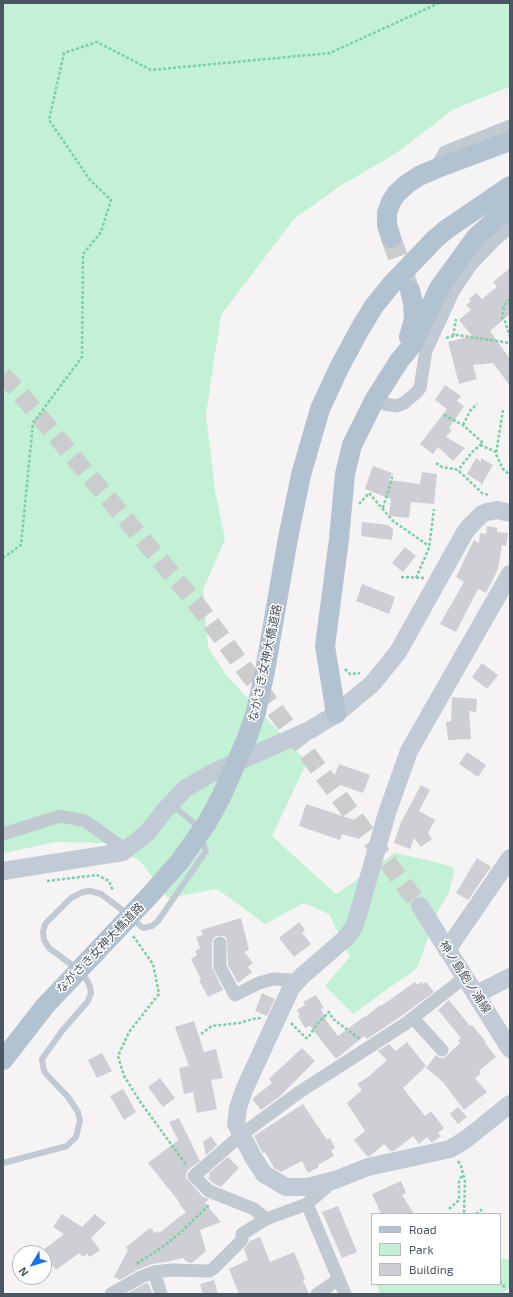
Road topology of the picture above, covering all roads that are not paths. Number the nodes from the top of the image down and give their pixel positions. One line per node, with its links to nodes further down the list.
1 (510, 126): 3 (street)
2 (510, 140): 3 (main road)
3 (435, 169): 9 (main road)
4 (510, 170): 8 (main road)
5 (510, 186): 8 (main road)
6 (510, 207): 11 (main road)
7 (510, 227): 12 (street)
8 (447, 229): 31 (main road, ながさき女神大橋道路, bridge)
9 (391, 238)
10 (410, 290): 11 (main road)
11 (399, 361): 12 (main road)
12 (375, 399): 15 (main road)
13 (507, 512): 15 (street)
14 (510, 574): 26 (street)
15 (336, 714): 16 (street)
16 (170, 804): 18 (street); 34 (lane)
17 (3, 834): 18 (street)
18 (126, 850): 20 (street)
19 (510, 858): 23 (street)
20 (3, 871)
21 (420, 906): 23 (street, 神ノ島飽ノ浦線)
22 (220, 943): 26 (street)
23 (447, 950): 24 (street, 神ノ島飽ノ浦線)
24 (465, 977): 27 (street, 神ノ島飽ノ浦線); 28 (street)
25 (510, 977): 27 (street)
26 (296, 982): 33 (street)
27 (477, 994): 29 (street, 神ノ島飽ノ浦線)
28 (413, 1018): 30 (street); 33 (street)
29 (510, 1048)
30 (442, 1050)
31 (3, 1060)
32 (510, 1104): 35 (street)
33 (241, 1135): 35 (street); 37 (street)
34 (3, 1163)
35 (335, 1180): 36 (street)
36 (307, 1204): 37 (street); 39 (street)
37 (266, 1219): 38 (street)
38 (150, 1274): 40 (street); 41 (street)
39 (339, 1279): 42 (street); 43 (street)
40 (111, 1294)
41 (162, 1294)
42 (317, 1294)
43 (345, 1294)

